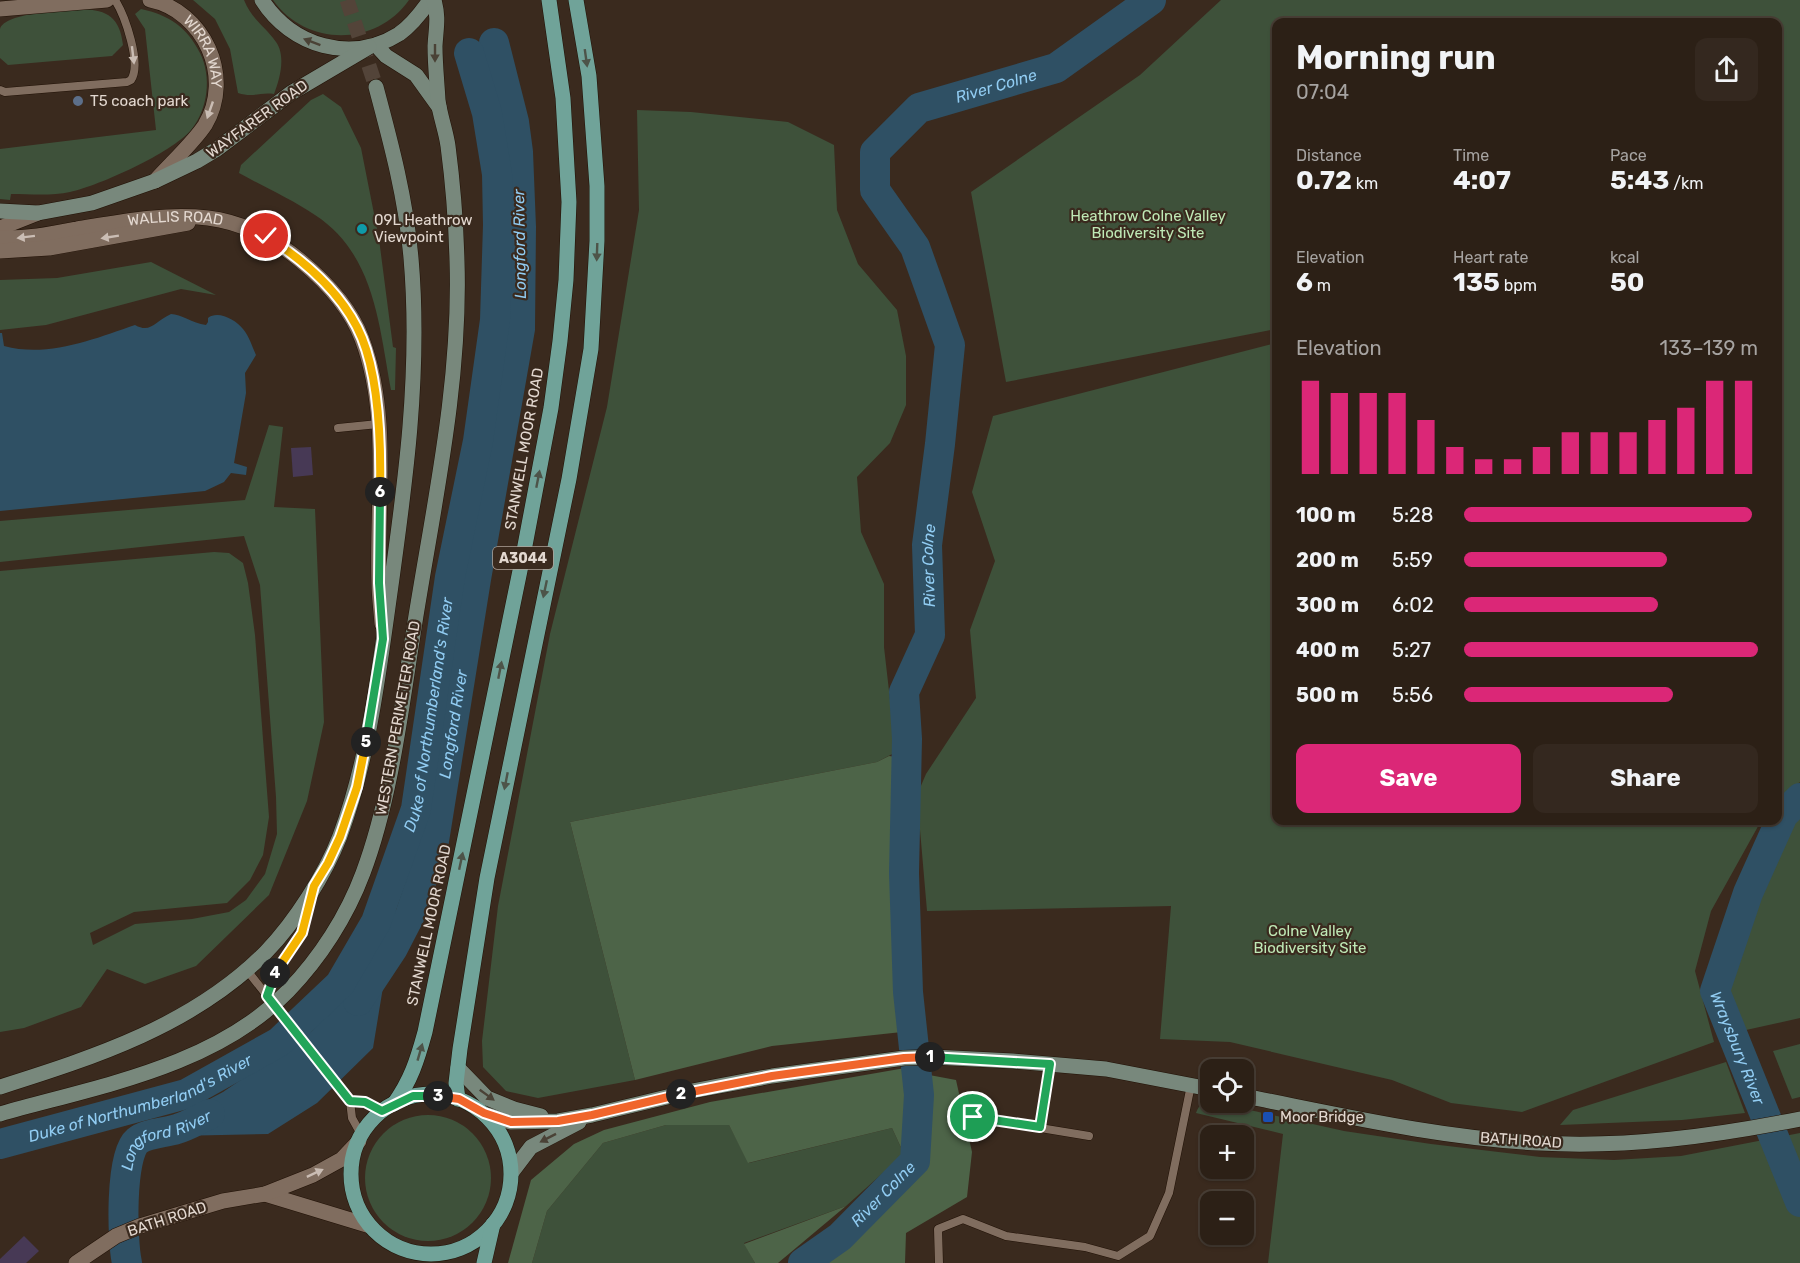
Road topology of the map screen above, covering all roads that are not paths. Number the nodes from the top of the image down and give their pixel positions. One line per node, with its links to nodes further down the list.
1 (108, 0): 8 (street)
2 (115, 0): 11 (lane, one-way to 11)
3 (150, 0): 13 (street, WIRRA WAY, one-way to 13)
4 (262, 0): 9 (street, one-way to 4)
5 (432, 0): 9 (street, WAYFARER ROAD); 12 (street, WESTERN PERIMETER ROAD, one-way to 12)
6 (549, 0): 34 (main road, STANWELL MOOR ROAD / A3044, one-way to 6)
7 (576, 0): 27 (main road, A3044, one-way to 27)
8 (4, 6)
9 (372, 46): 12 (street, WESTERN PERIMETER ROAD); 13 (street, WAYFARER ROAD)
10 (376, 87): 22 (street, WESTERN PERIMETER ROAD)
11 (0, 90)
12 (439, 107): 25 (street, WESTERN PERIMETER ROAD)
13 (155, 181): 15 (street, WAYFARER ROAD)
14 (0, 211): 15 (street, WAYFARER ROAD)
15 (38, 213): 17 (street, WAYFARER ROAD)
16 (209, 218): 18 (street, WALLIS ROAD, one-way to 18); 19 (street, one-way to 19); 20 (street, WALLIS ROAD)
17 (0, 228)
18 (0, 238)
19 (0, 251)
20 (378, 424): 21 (lane); 22 (street, WALLIS ROAD)
21 (338, 428)
22 (383, 639): 23 (street, WESTERN PERIMETER ROAD)
23 (314, 886): 24 (street, WESTERN PERIMETER ROAD); 25 (lane, WESTERN PERIMETER ROAD)
24 (246, 969): 25 (lane); 29 (street, WESTERN PERIMETER ROAD)
25 (274, 1005): 32 (lane); 36 (street, WESTERN PERIMETER ROAD)
26 (1050, 1064): 28 (street); 37 (street); 41 (lane)
27 (458, 1068): 33 (main road, A3044); 40 (street, one-way to 40)
28 (1191, 1085): 30 (street); 52 (lane)
29 (0, 1087)
30 (1200, 1087)
31 (1254, 1098): 39 (street, BATH ROAD)
32 (349, 1099): 34 (lane); 43 (lane)
33 (459, 1099): 34 (main road); 35 (main road)
34 (388, 1107): 43 (main road)
35 (484, 1113): 40 (street); 44 (main road)
36 (0, 1114)
37 (592, 1115): 40 (street); 44 (street, one-way to 44)
38 (973, 1117): 41 (lane)
39 (1800, 1119)
40 (558, 1121)
41 (1040, 1127): 42 (lane)
42 (1089, 1136)
43 (361, 1138): 45 (street, BATH ROAD, one-way to 43); 47 (main road)
44 (512, 1172): 46 (main road)
45 (265, 1194): 47 (street, BATH ROAD); 49 (street, BATH ROAD)
46 (493, 1224): 48 (main road); 51 (main road)
47 (367, 1225): 48 (main road)
48 (406, 1249): 50 (main road)
49 (76, 1263)
50 (415, 1263)
51 (484, 1263)
52 (939, 1263)

